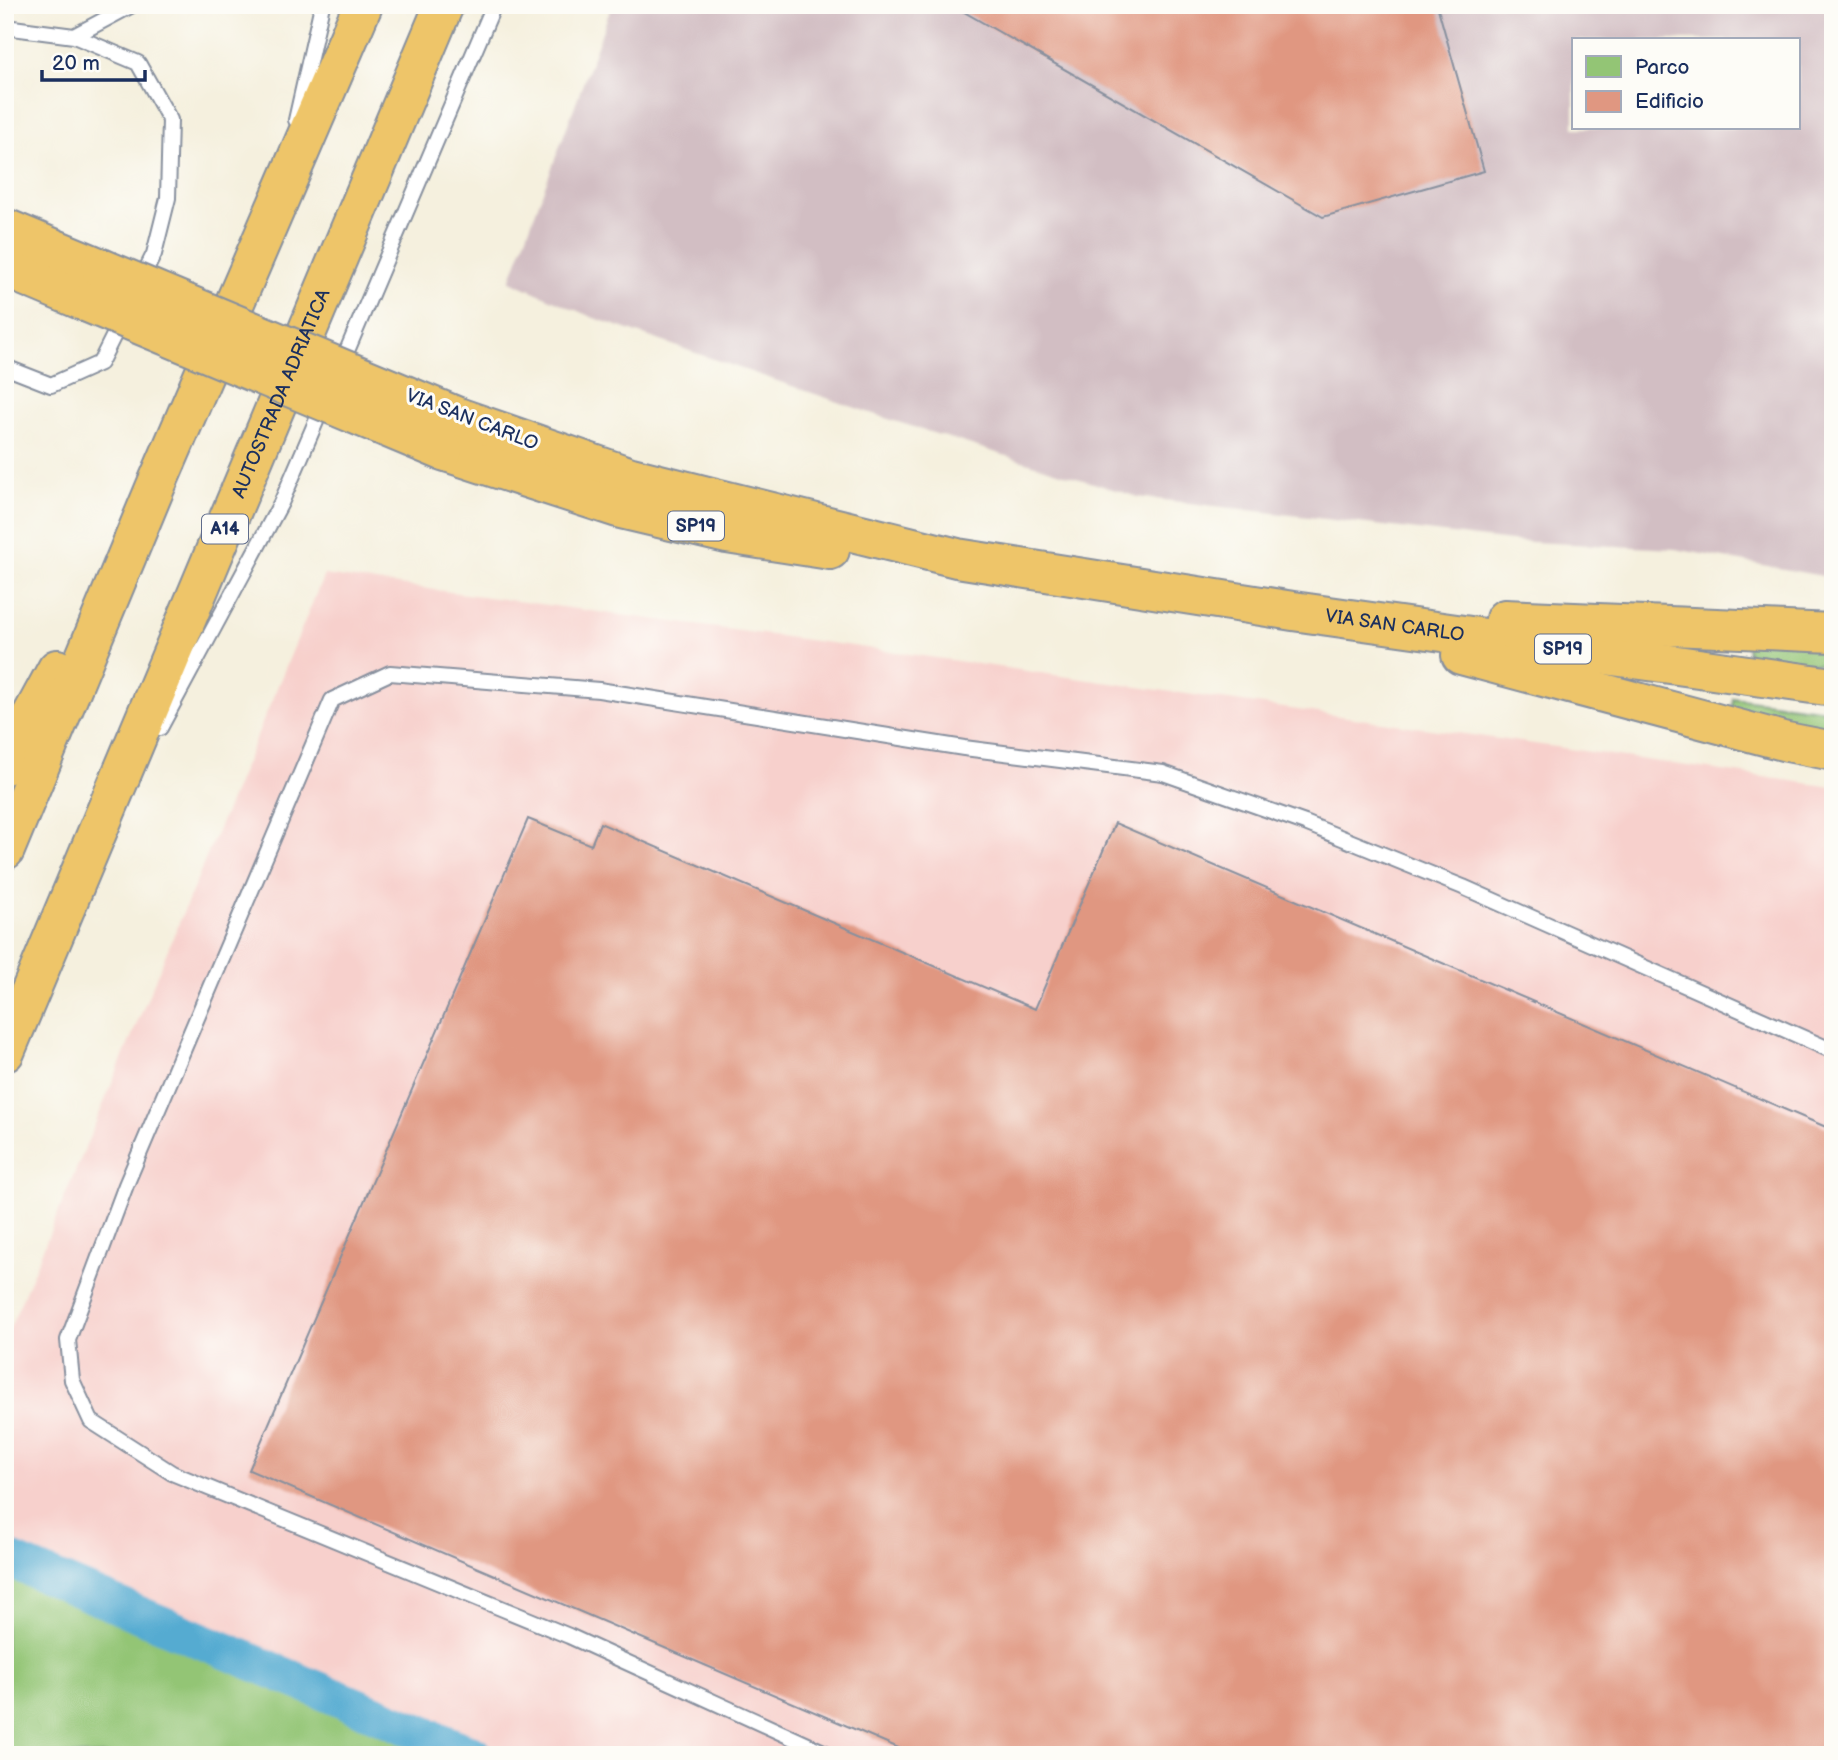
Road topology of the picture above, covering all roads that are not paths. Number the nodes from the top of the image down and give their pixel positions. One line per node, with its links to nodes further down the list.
1 (131, 5): 7 (lane)
2 (322, 5): 8 (lane)
3 (363, 5): 8 (highway)
4 (444, 5): 21 (highway, AUTOSTRADA ADRIATICA / A14)
5 (494, 5): 21 (lane)
6 (5, 27): 7 (lane)
7 (74, 36): 12 (lane)
8 (274, 216): 13 (highway)
9 (5, 228): 11 (highway, VIA SAN CARLO / SP19)
10 (5, 268): 11 (highway, VIA SAN CARLO / SP19)
11 (94, 286): 14 (highway, VIA SAN CARLO / SP19, bridge); 14 (highway, VIA SAN CARLO / SP19, bridge)
12 (5, 367)
13 (155, 488): 19 (highway); 20 (highway)
14 (957, 558): 15 (highway, VIA SAN CARLO / SP19)
15 (1293, 611): 16 (highway); 17 (highway, VIA SAN CARLO / SP19); 18 (highway)
16 (1833, 634)
17 (1833, 687)
18 (1833, 751)
19 (5, 765)
20 (5, 850)
21 (84, 868): 23 (highway, AUTOSTRADA ADRIATICA / A14)
22 (1833, 1051): 24 (lane)
23 (5, 1052)
24 (830, 1755)

